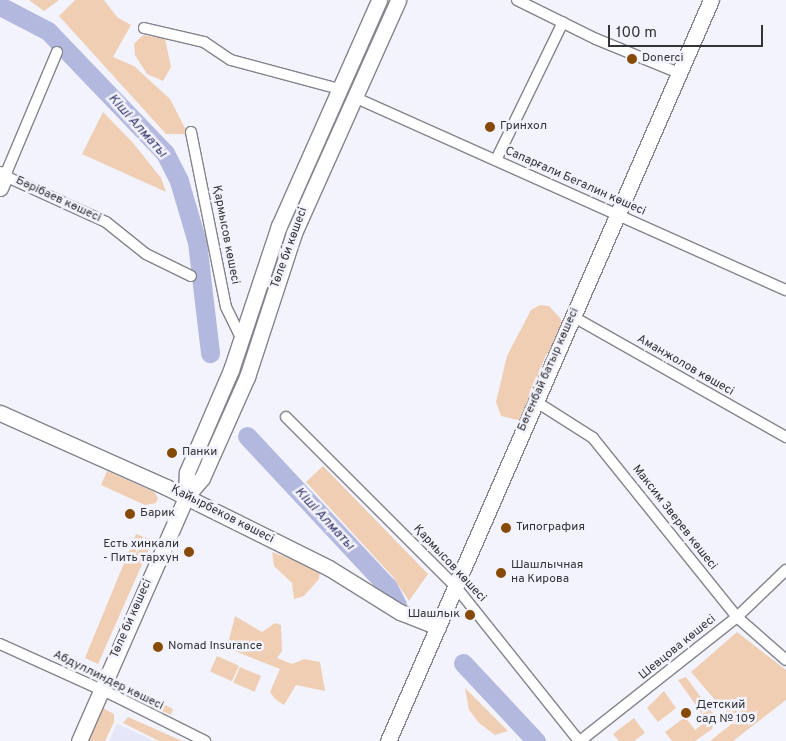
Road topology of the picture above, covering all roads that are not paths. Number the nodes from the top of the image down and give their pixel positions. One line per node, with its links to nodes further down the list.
1 (379, 0): 9 (main road, Төле би көшесі)
2 (398, 0): 10 (main road, Төле би көшесі)
3 (516, 0): 5 (street)
4 (711, 0): 8 (main road, Бөгенбай батыр көшесі)
5 (563, 22): 8 (street); 12 (street)
6 (144, 28): 9 (street)
7 (57, 52): 13 (street)
8 (679, 73): 14 (main road, Бөгенбай батыр көшесі)
9 (339, 89): 18 (main road, Төле би көшесі)
10 (354, 97): 12 (street, Сапарғали Бегалин көшесі); 23 (main road, Төле би көшесі)
11 (191, 132): 18 (street, Қармысов көшесі)
12 (496, 160): 14 (street, Сапарғали Бегалин көшесі)
13 (2, 179): 15 (street, Бәрібаев көшесі)
14 (617, 215): 16 (street, Сапарғали Бегалин көшесі); 17 (main road, Бөгенбай батыр көшесі)
15 (192, 276)
16 (786, 290)
17 (572, 316): 19 (main road, Бөгенбай батыр көшесі); 22 (street, Аманжолов көшесі)
18 (242, 340): 23 (main road, Төле би көшесі)
19 (535, 401): 25 (main road, Бөгенбай батыр көшесі); 26 (street, Максим Зверев көшесі)
20 (0, 413): 23 (main road, Қайырбеков көшесі)
21 (286, 417): 25 (street, Қармысов көшесі)
22 (786, 437)
23 (186, 497): 27 (main road, Қайырбеков көшесі); 30 (main road, Төле би көшесі)
24 (786, 570): 26 (street, Шевцова көшесі)
25 (456, 587): 27 (main road, Бөгенбай батыр көшесі); 34 (street, Қармысов көшесі)
26 (737, 617): 29 (street, Максим Зверев көшесі); 34 (street, Шевцова көшесі)
27 (438, 627): 33 (main road, Бөгенбай батыр көшесі)
28 (0, 644): 30 (street, Абдуллиндер көшесі)
29 (786, 660)
30 (102, 689): 31 (main road, Төле би көшесі); 32 (street, Абдуллиндер көшесі)
31 (79, 741)
32 (204, 741)
33 (388, 741)
34 (580, 741)

